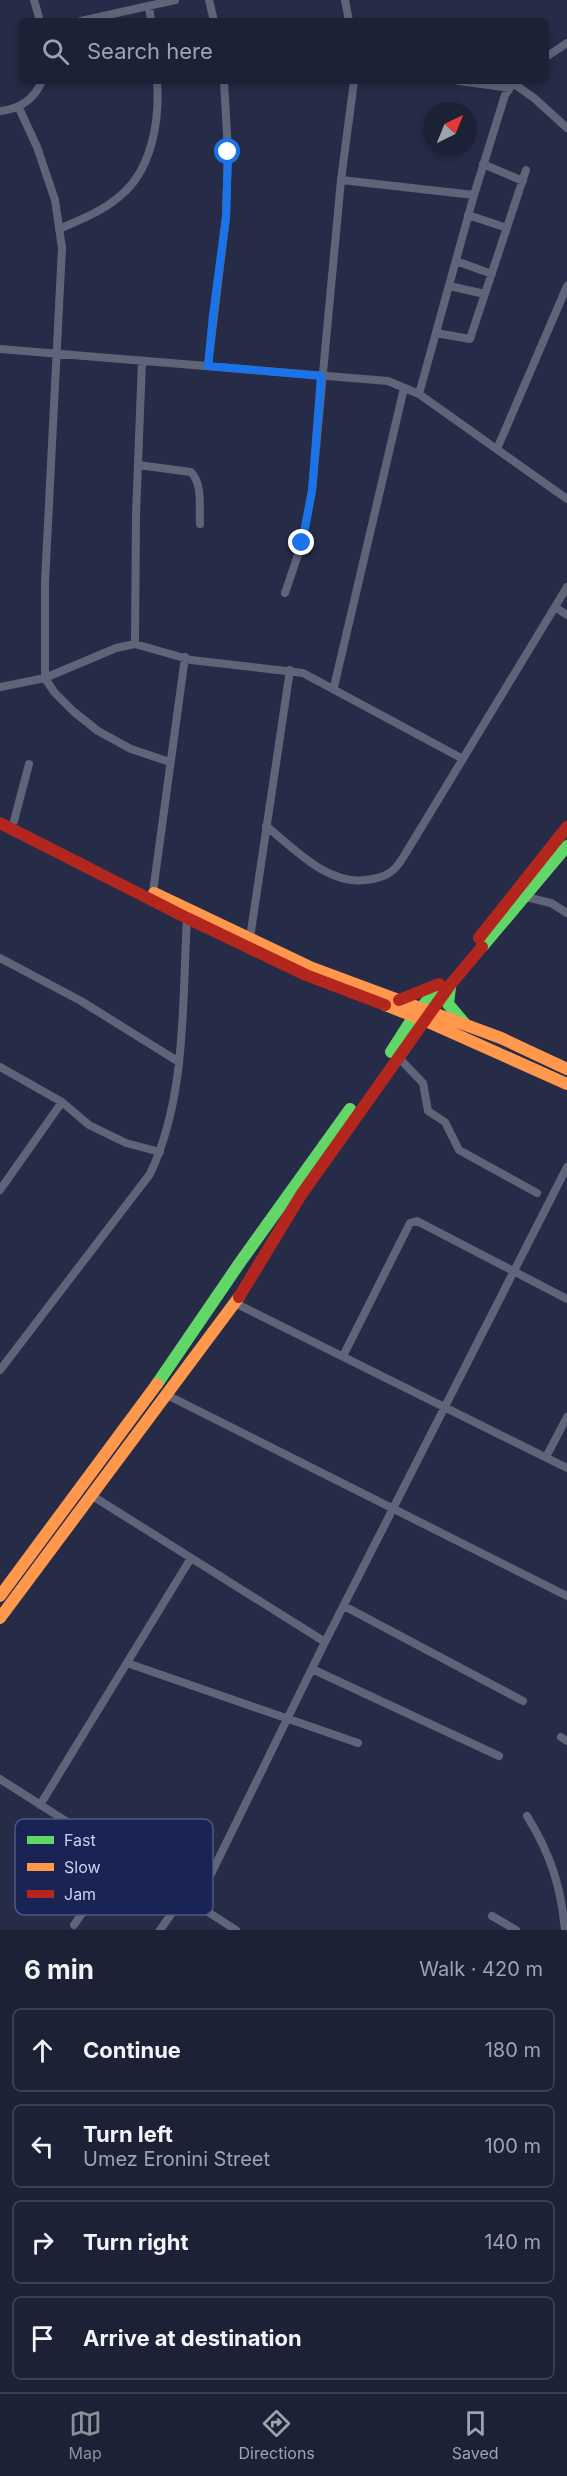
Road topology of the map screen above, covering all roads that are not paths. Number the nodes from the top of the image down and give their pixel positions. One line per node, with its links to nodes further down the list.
1 (34, 0): 6 (street)
2 (175, 0): 5 (street)
3 (209, 0): 9 (street)
4 (345, 0): 10 (street)
5 (149, 6): 7 (street); 8 (street)
6 (39, 18)
7 (95, 18)
8 (151, 18)
9 (213, 18)
10 (348, 18)
11 (567, 43): 12 (street)
12 (549, 55)
13 (40, 84): 18 (street)
14 (157, 84): 28 (street)
15 (224, 84): 38 (street)
16 (354, 84): 23 (street)
17 (513, 84): 20 (street); 21 (street)
18 (19, 108): 19 (street); 28 (street)
19 (0, 111)
20 (567, 128)
21 (483, 164): 24 (street); 25 (street)
22 (526, 170): 24 (street)
23 (341, 180): 25 (street); 39 (street)
24 (523, 181): 27 (street)
25 (474, 195): 26 (street)
26 (468, 215): 27 (street); 29 (street)
27 (507, 228): 30 (street)
28 (59, 229): 36 (street)
29 (456, 261): 30 (street); 31 (street)
30 (492, 273): 33 (street)
31 (449, 286): 33 (street); 34 (street)
32 (567, 286): 42 (street)
33 (485, 294): 34 (street)
34 (436, 333): 41 (street)
35 (0, 349): 36 (street)
36 (58, 354): 37 (street); 53 (street)
37 (142, 361): 38 (street); 43 (street)
38 (208, 366): 39 (street)
39 (321, 376): 40 (street); 47 (street)
40 (404, 388): 41 (street); 55 (street)
41 (419, 394): 42 (street)
42 (496, 449): 44 (street)
43 (138, 465): 45 (street); 50 (street)
44 (567, 499)
45 (200, 524)
46 (567, 587): 48 (street)
47 (285, 593)
48 (555, 607): 49 (street); 56 (street)
49 (567, 615)
50 (135, 644): 51 (street); 53 (street)
51 (184, 657): 52 (street); 57 (street)
52 (290, 670): 55 (street); 62 (street)
53 (45, 678): 54 (street); 57 (street)
54 (0, 687)
55 (333, 687): 56 (street)
56 (463, 759): 62 (street)
57 (170, 762): 65 (street)
58 (29, 764): 60 (street)
59 (0, 814): 60 (main road)
60 (14, 821): 65 (main road)
61 (0, 823): 68 (main road)
62 (266, 826): 69 (street)
63 (567, 827): 71 (main road)
64 (567, 846): 66 (main road)
65 (153, 892): 69 (main road)
66 (526, 897): 67 (street); 71 (main road)
67 (567, 912)
68 (187, 918): 73 (main road); 76 (street)
69 (250, 938): 72 (main road)
70 (0, 958): 76 (street)
71 (448, 982): 72 (main road); 73 (main road); 74 (main road)
72 (399, 1000): 73 (main road)
73 (423, 1014): 74 (main road); 75 (main road); 79 (main road); 93 (main road)
74 (465, 1024): 78 (main road)
75 (398, 1057): 85 (street); 88 (main road)
76 (179, 1062): 81 (street)
77 (0, 1067): 80 (street)
78 (567, 1069)
79 (567, 1084)
80 (62, 1102): 81 (street); 84 (street)
81 (160, 1152): 90 (street)
82 (567, 1167): 83 (street)
83 (565, 1178): 86 (street)
84 (0, 1190)
85 (537, 1193)
86 (514, 1271): 87 (street); 89 (street); 92 (street)
87 (567, 1299)
88 (235, 1303): 89 (street); 91 (main road)
89 (343, 1356): 92 (street)
90 (0, 1370)
91 (167, 1395): 95 (main road); 99 (street)
92 (445, 1407): 96 (street); 99 (street)
93 (138, 1411): 95 (main road); 101 (main road)
94 (567, 1418): 96 (street)
95 (149, 1419): 98 (main road)
96 (546, 1457): 97 (street)
97 (567, 1468)
98 (91, 1495): 100 (street); 104 (main road)
99 (393, 1508): 102 (street); 103 (street)
100 (191, 1558): 105 (street); 106 (street)
101 (0, 1596)
102 (567, 1596)
103 (344, 1606): 105 (street); 108 (street)
104 (0, 1618)
105 (325, 1641): 107 (street)
106 (127, 1663): 109 (street); 113 (street)
107 (312, 1669): 109 (street); 111 (street)
108 (523, 1701)
109 (287, 1719): 110 (street); 116 (street)
110 (358, 1743)
111 (499, 1756)
112 (0, 1779): 113 (street)
113 (40, 1805): 115 (street)
114 (527, 1815): 125 (street)
115 (62, 1819)
116 (213, 1870)
117 (80, 1915): 121 (street)
118 (171, 1915): 122 (street)
119 (213, 1915): 123 (street)
120 (492, 1916): 124 (street)
121 (74, 1924)
122 (160, 1930)
123 (236, 1930)
124 (516, 1930)
125 (565, 1930)

